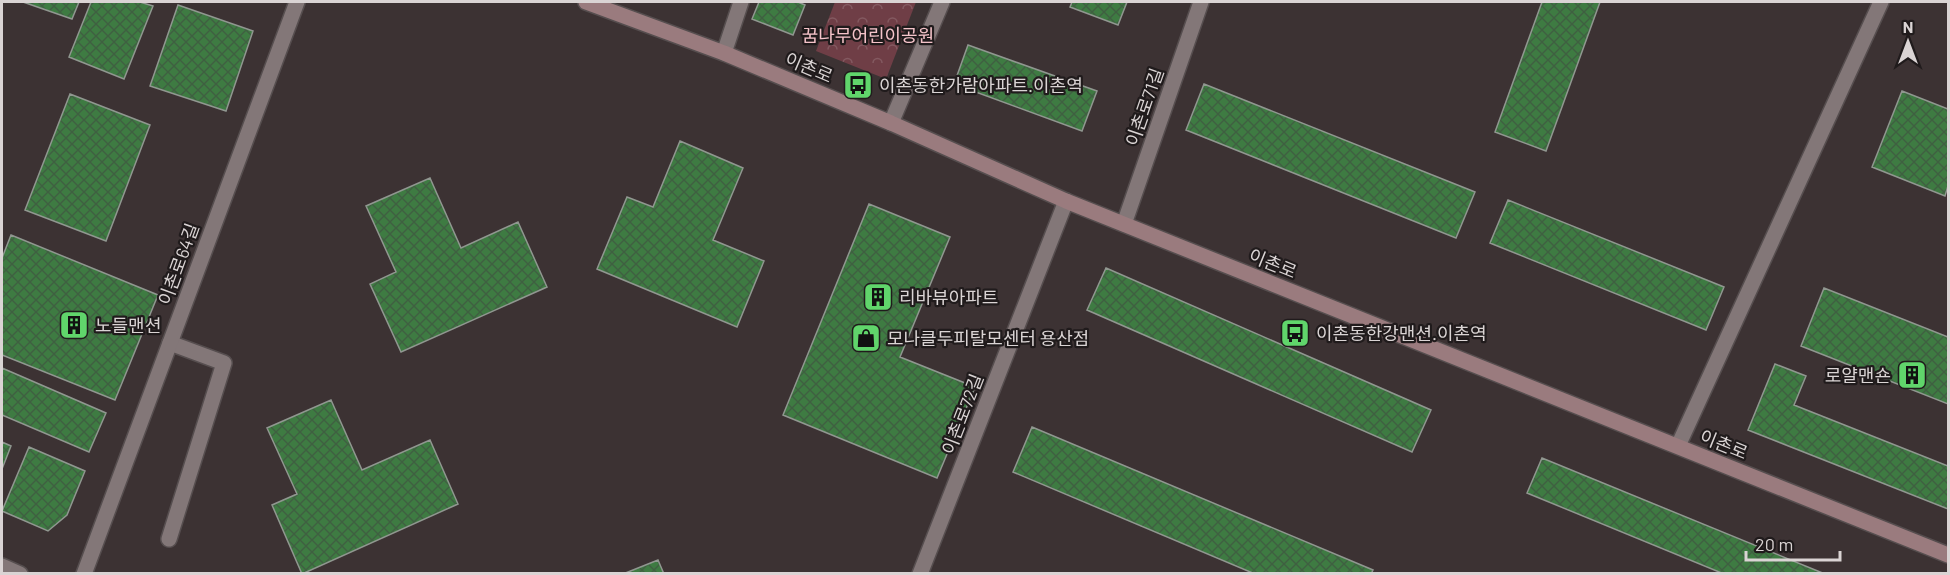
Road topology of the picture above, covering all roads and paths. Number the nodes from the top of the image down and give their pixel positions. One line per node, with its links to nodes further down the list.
1 (297, 2): 11 (street, 이촌로64길)
2 (586, 2): 7 (street, 이촌로)
3 (741, 2): 7 (street)
4 (942, 2): 8 (street)
5 (1201, 2): 10 (street, 이촌로71길)
6 (1881, 2): 12 (street)
7 (724, 53): 8 (street, 이촌로)
8 (891, 123): 9 (street, 이촌로)
9 (1066, 201): 10 (street, 이촌로); 18 (street, 이촌로72길)
10 (1124, 225): 12 (street, 이촌로)
11 (170, 342): 13 (street); 17 (street, 이촌로64길)
12 (1678, 446): 14 (street, 이촌로)
13 (169, 538)
14 (1948, 555)
15 (2, 566): 16 (street)
16 (20, 573)
17 (84, 573)
18 (920, 573)

